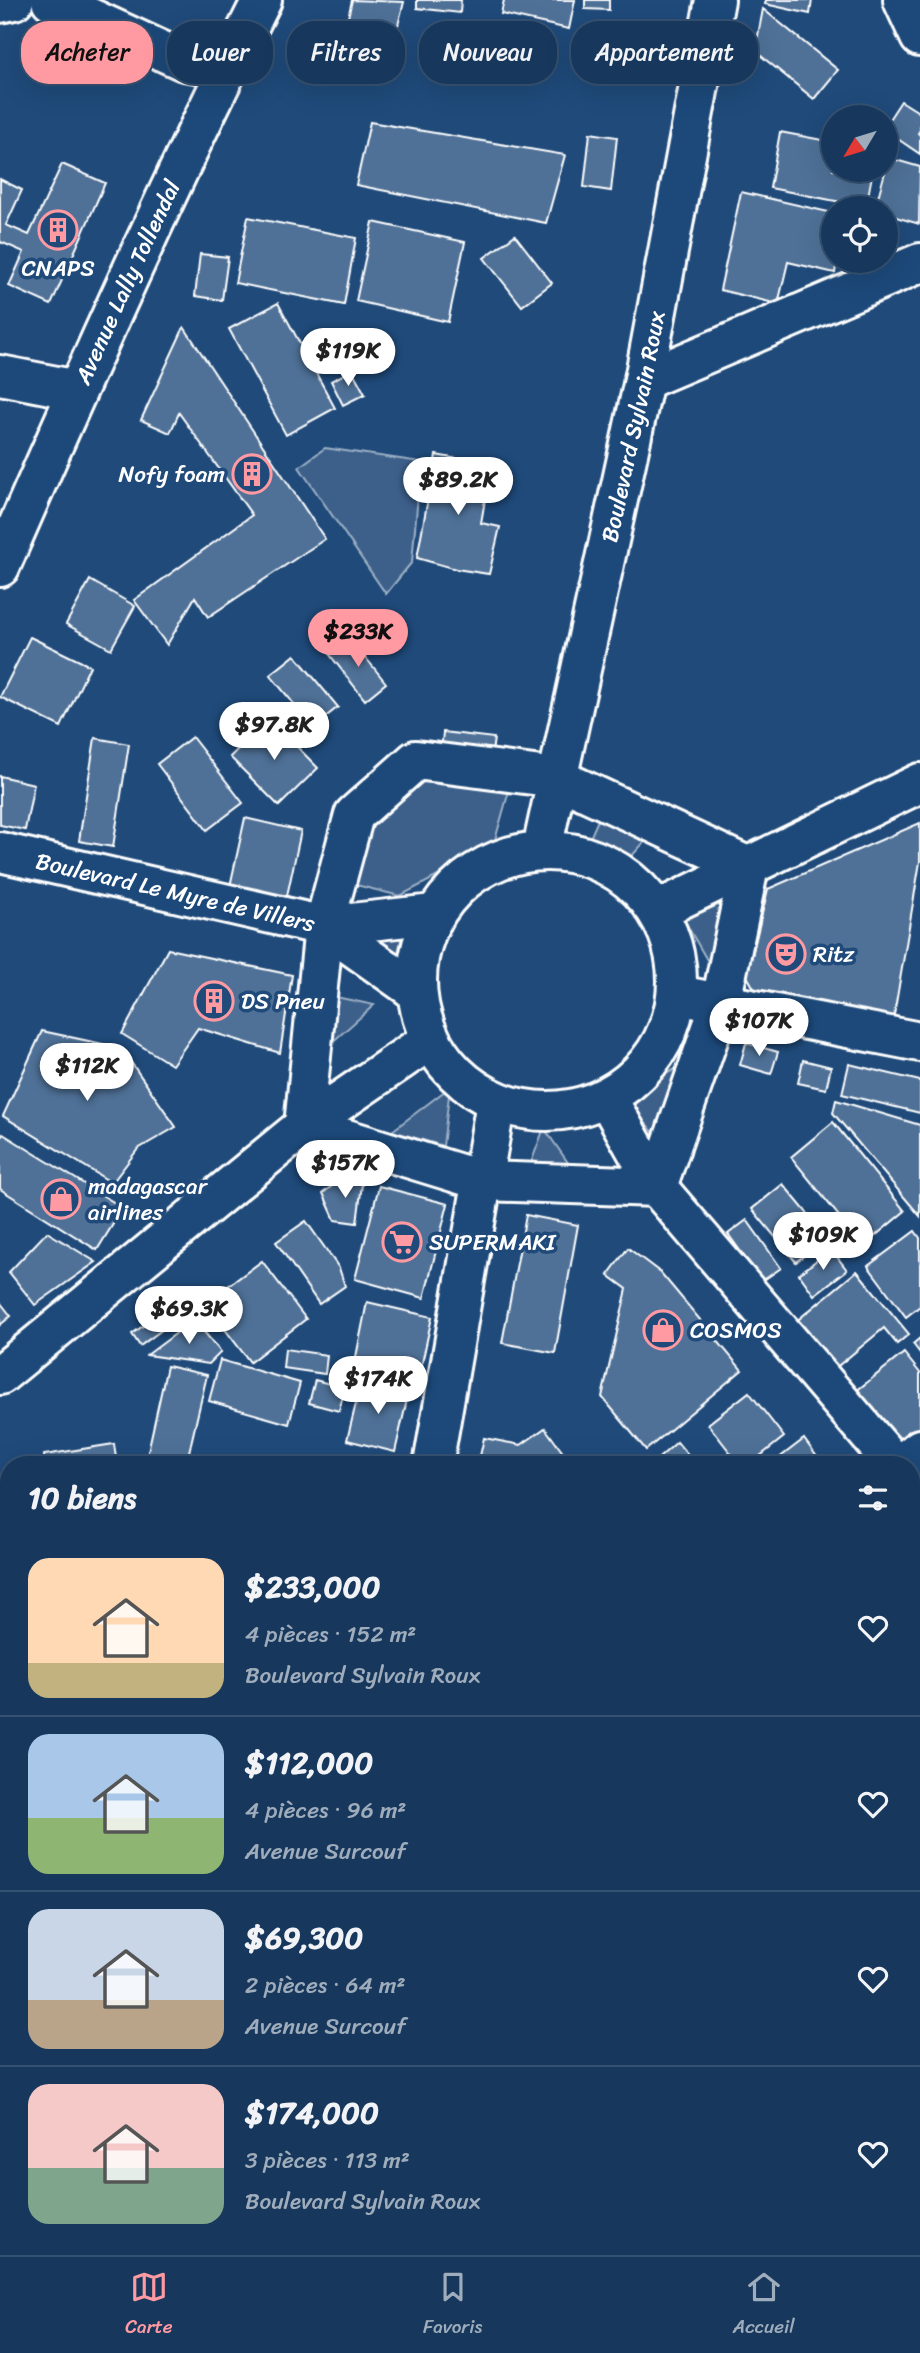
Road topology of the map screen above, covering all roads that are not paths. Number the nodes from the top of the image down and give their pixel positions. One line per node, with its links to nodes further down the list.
1 (14, 0): 6 (street)
2 (51, 0): 9 (street)
3 (262, 0): 7 (street, Avenue Lally Tollendal)
4 (715, 0): 13 (street, Boulevard Sylvain Roux)
5 (903, 0): 8 (street)
6 (0, 3)
7 (251, 21)
8 (920, 37)
9 (167, 53)
10 (220, 84): 14 (street, Avenue Lally Tollendal)
11 (920, 263): 13 (street)
12 (0, 375): 14 (street)
13 (644, 380): 16 (street, Boulevard Sylvain Roux)
14 (77, 390): 15 (street, Avenue Lally Tollendal)
15 (0, 567)
16 (557, 779): 18 (street, Boulevard Sylvain Roux); 20 (street); 23 (street)
17 (920, 783): 20 (street)
18 (542, 849): 21 (street); 22 (street)
19 (0, 852): 23 (street, Boulevard Le Myre de Villers)
20 (749, 867): 21 (street); 26 (street)
21 (658, 910): 25 (street)
22 (434, 914): 23 (street); 24 (street)
23 (324, 926): 24 (street, Boulevard Le Myre de Villers); 31 (street)
24 (416, 991): 27 (street)
25 (678, 995): 26 (street); 29 (street)
26 (721, 1002): 28 (street); 33 (street)
27 (430, 1040): 30 (street); 31 (street)
28 (920, 1042)
29 (607, 1098): 30 (street); 33 (street)
30 (496, 1102): 32 (street)
31 (304, 1126): 32 (street); 34 (street)
32 (483, 1181): 33 (street); 35 (street)
33 (657, 1187): 36 (street)
34 (0, 1375)
35 (435, 1456)
36 (887, 1456)

